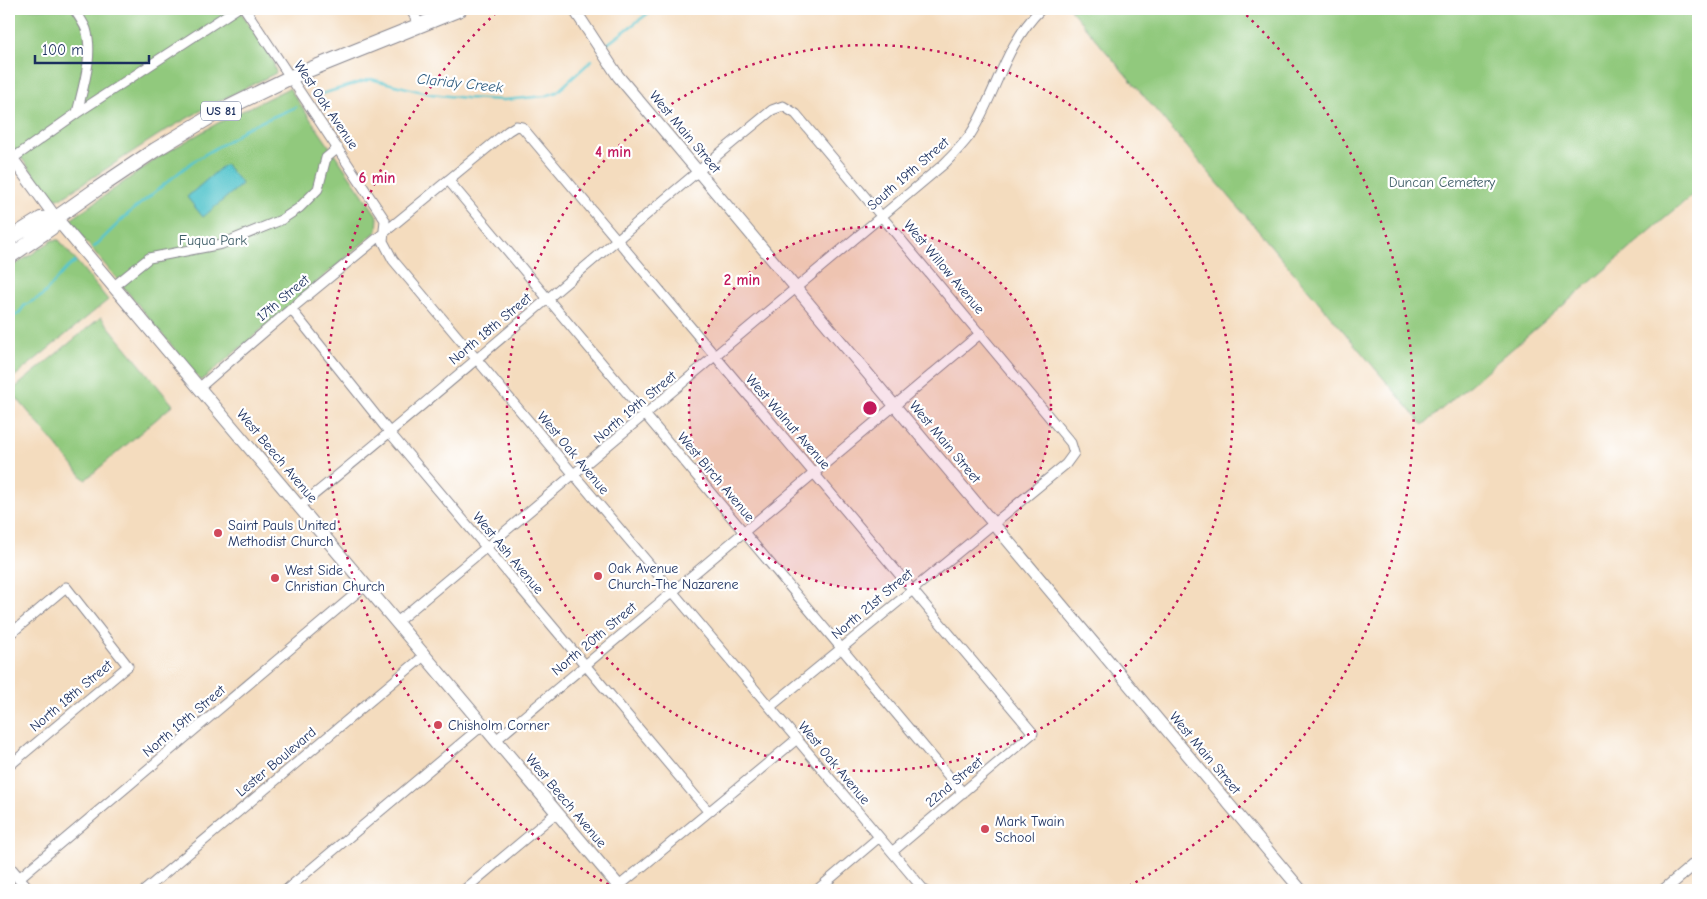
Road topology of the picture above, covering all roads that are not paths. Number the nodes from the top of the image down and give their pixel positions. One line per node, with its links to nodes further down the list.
1 (74, 9): 11 (street)
2 (236, 9): 11 (street)
3 (245, 9): 9 (street, West Oak Avenue)
4 (410, 9): 8 (street)
5 (460, 9): 8 (main road, US 81)
6 (574, 9): 15 (street, West Main Street)
7 (1041, 9): 17 (street, South 19th Street)
8 (421, 26): 9 (main road, US 81)
9 (291, 78): 13 (street, West Oak Avenue); 18 (main road, US 81)
10 (783, 106): 15 (street, North 18th Street); 17 (street, West Willow Avenue)
11 (77, 113): 14 (street)
12 (522, 127): 16 (street, 17th Street); 21 (street, West Walnut Avenue)
13 (338, 148): 19 (street, West Oak Avenue); 23 (street)
14 (10, 160): 18 (street, West Beech Avenue)
15 (698, 171): 21 (street, North 18th Street); 24 (street, West Main Street)
16 (448, 180): 19 (street, 17th Street); 25 (street, West Birch Avenue)
17 (882, 215): 24 (street, South 19th Street); 27 (street, West Willow Avenue)
18 (54, 223): 20 (main road, US 81); 22 (main road, US 81); 23 (main road, West Beech Avenue)
19 (386, 230): 26 (street, 17th Street); 29 (street, West Oak Avenue)
20 (9, 239)
21 (617, 240): 25 (street, North 18th Street); 28 (street, West Walnut Avenue)
22 (9, 257)
23 (114, 286): 30 (main road, West Beech Avenue)
24 (796, 287): 28 (street, North 19th Street); 31 (street, West Main Street)
25 (547, 299): 29 (street, North 18th Street); 32 (street, West Birch Avenue)
26 (291, 309): 30 (street, 17th Street); 33 (street, West Ash Avenue)
27 (981, 333): 31 (street, North 20th Street); 34 (street, West Willow Avenue)
28 (715, 357): 32 (street, North 19th Street); 35 (street, West Walnut Avenue)
29 (476, 358): 33 (street, North 18th Street); 36 (street, West Oak Avenue)
30 (198, 388): 37 (main road, West Beech Avenue)
31 (894, 404): 35 (street, North 20th Street); 38 (street, West Main Street)
32 (646, 414): 36 (street, North 19th Street); 39 (street, West Birch Avenue)
33 (390, 433): 37 (street, North 18th Street); 40 (street, West Ash Avenue)
34 (1074, 454): 38 (street, North 21st Street)
35 (814, 472): 39 (street, North 20th Street); 42 (street, West Walnut Avenue)
36 (574, 476): 40 (street, North 19th Street); 43 (street, West Oak Avenue)
37 (300, 506): 41 (main road, West Beech Avenue)
38 (992, 522): 42 (street, North 21st Street); 70 (street, West Main Street)
39 (744, 531): 43 (street, North 20th Street); 46 (street, West Birch Avenue)
40 (487, 549): 44 (street, North 19th Street); 48 (street, West Ash Avenue)
41 (366, 585): 44 (main road, West Beech Avenue); 62 (street, North 19th Street)
42 (911, 589): 46 (street, North 21st Street); 51 (street, West Walnut Avenue)
43 (672, 591): 48 (street, North 20th Street); 49 (street, West Oak Avenue)
44 (398, 622): 47 (main road, West Beech Avenue)
45 (9, 634): 54 (street, North 18th Street)
46 (842, 648): 49 (street, North 21st Street); 55 (street, West Birch Avenue)
47 (425, 655): 50 (main road, West Beech Avenue); 65 (street, Lester Boulevard)
48 (584, 666): 53 (street, North 20th Street); 56 (street, West Ash Avenue)
49 (770, 707): 52 (street, West Oak Avenue)
50 (483, 725): 53 (main road, West Beech Avenue); 66 (street)
51 (1033, 733): 55 (street, 22nd Street)
52 (796, 739): 56 (street); 58 (street, West Oak Avenue)
53 (496, 740): 57 (main road, West Beech Avenue)
54 (9, 766)
55 (963, 793): 59 (street, 22nd Street)
56 (708, 812): 63 (street)
57 (556, 813): 63 (main road, West Beech Avenue); 67 (street)
58 (878, 838): 59 (street, West Oak Avenue); 68 (street)
59 (892, 852): 69 (street, West Oak Avenue)
60 (1698, 862): 71 (street)
61 (9, 867): 62 (street)
62 (18, 878): 64 (street)
63 (620, 888)
64 (29, 890)
65 (145, 890)
66 (286, 890)
67 (464, 890)
68 (817, 890)
69 (924, 890)
70 (1301, 890)
71 (1664, 890)

